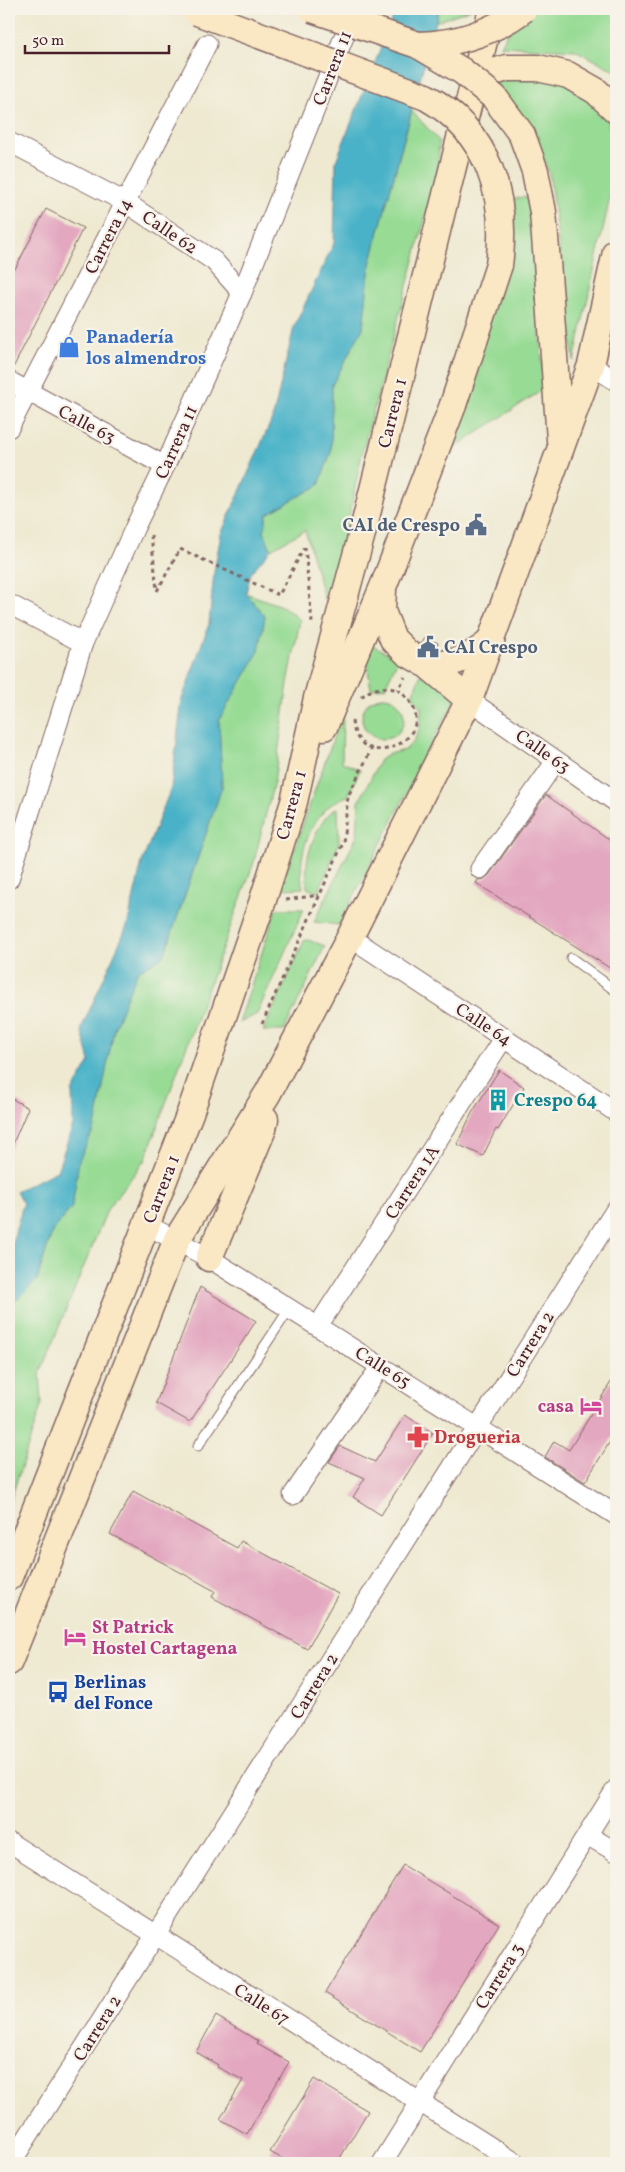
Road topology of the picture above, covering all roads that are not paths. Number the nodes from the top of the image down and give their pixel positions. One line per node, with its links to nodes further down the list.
1 (312, 9): 7 (main road, bridge)
2 (355, 9): 13 (street, Carrera 11)
3 (492, 9): 8 (main road, Carrera 1)
4 (524, 9): 7 (main road, bridge)
5 (193, 10): 21 (main road, bridge)
6 (207, 44): 11 (street, Carrera 14)
7 (418, 45): 19 (main road, bridge)
8 (477, 77): 9 (main road); 28 (main road, Carrera 1)
9 (616, 110)
10 (9, 142): 11 (street, Calle 62)
11 (125, 202): 13 (street, Calle 62); 17 (street, Carrera 14)
12 (616, 252): 14 (main road, Carrera 1)
13 (242, 293): 20 (street, Carrera 11)
14 (591, 365): 15 (street); 19 (main road, Carrera 1)
15 (616, 380)
16 (9, 381): 17 (street, Calle 63)
17 (27, 392): 18 (street, Carrera 14); 20 (street, Calle 63)
18 (9, 428)
19 (561, 448): 23 (main road, Carrera 1)
20 (166, 466): 24 (street, Carrera 11)
21 (385, 582): 25 (main road); 28 (main road)
22 (9, 604): 24 (street)
23 (491, 641): 25 (main road); 26 (main road, Carrera 1)
24 (83, 643): 30 (street, Carrera 11)
25 (426, 664): 26 (main road)
26 (469, 700): 27 (street, Calle 63); 33 (main road, Carrera 1)
27 (556, 761): 29 (street, Calle 63); 31 (street)
28 (294, 802): 40 (main road, Carrera 1)
29 (616, 802)
30 (14, 845): 32 (street, Carrera 11)
31 (480, 869)
32 (9, 879)
33 (350, 937): 36 (street, Calle 64); 37 (main road, Carrera 1)
34 (571, 958): 35 (lane)
35 (616, 991)
36 (504, 1037): 38 (street, Calle 64); 44 (street, Carrera 1A)
37 (268, 1093): 41 (main road, Carrera 1); 42 (main road)
38 (616, 1112)
39 (616, 1209): 46 (street, Carrera 2)
40 (147, 1225): 41 (street, Calle 65); 50 (main road, Carrera 1)
41 (177, 1239): 42 (street, Calle 65); 51 (main road, Carrera 1)
42 (209, 1258): 43 (street, Calle 65)
43 (290, 1308): 44 (street, Calle 65); 47 (lane)
44 (318, 1326): 45 (street, Calle 65)
45 (381, 1366): 46 (street, Calle 65); 48 (street)
46 (478, 1427): 49 (street, Calle 65); 56 (street, Carrera 2)
47 (198, 1446)
48 (294, 1496)
49 (616, 1515)
50 (9, 1576)
51 (9, 1662)
52 (616, 1789): 53 (street, Carrera 3)
53 (587, 1835): 55 (street); 57 (street, Carrera 3)
54 (9, 1842): 56 (street, Calle 67)
55 (616, 1852)
56 (155, 1936): 57 (street, Calle 67); 58 (street, Carrera 2)
57 (420, 2103): 59 (street, Carrera 3); 60 (street, Calle 67)
58 (11, 2163)
59 (382, 2163)
60 (516, 2163)

